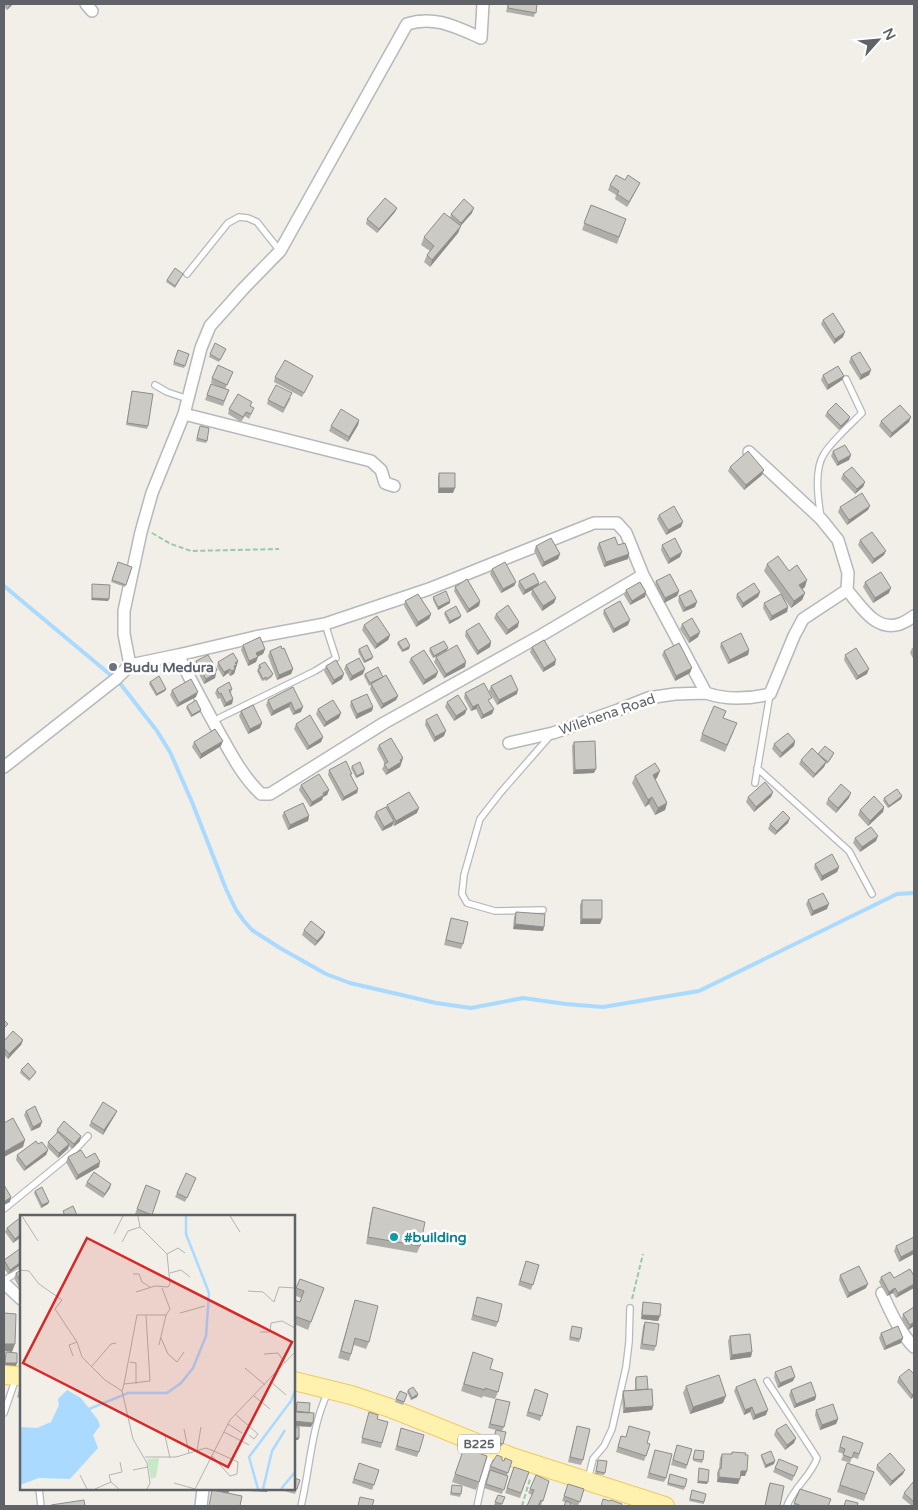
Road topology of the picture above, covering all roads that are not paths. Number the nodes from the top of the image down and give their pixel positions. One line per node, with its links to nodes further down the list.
1 (483, 4): 2 (street)
2 (280, 251): 3 (lane); 6 (street)
3 (187, 274)
4 (846, 380): 10 (lane)
5 (155, 385): 6 (lane)
6 (188, 399): 7 (street)
7 (184, 414): 9 (street); 16 (street)
8 (749, 452): 10 (street)
9 (394, 486)
10 (821, 519): 12 (street)
11 (643, 575): 14 (street); 17 (street); 19 (street)
12 (847, 590): 13 (street); 18 (street)
13 (914, 616)
14 (325, 624): 15 (street); 19 (lane)
15 (178, 655): 16 (street); 19 (street)
16 (130, 665): 22 (street)
17 (706, 692): 18 (street, Wilehena Road); 20 (street, Wilehena Road)
18 (770, 694): 23 (lane)
19 (213, 721)
20 (554, 733): 21 (street, Wilehena Road); 26 (lane)
21 (510, 743)
22 (4, 767)
23 (757, 768): 24 (lane); 25 (lane)
24 (755, 783)
25 (872, 894)
26 (543, 910)
27 (88, 1136): 28 (lane)
28 (4, 1209)
29 (20, 1272): 30 (lane)
30 (4, 1282): 32 (street)
31 (882, 1293): 34 (street)
32 (20, 1298)
33 (630, 1308): 41 (lane)
34 (914, 1347)
35 (14, 1376): 39 (lane)
36 (295, 1381): 38 (main road, B225)
37 (767, 1382): 49 (lane)
38 (329, 1389): 40 (main road, B225); 46 (lane)
39 (4, 1413)
40 (493, 1450): 41 (main road, B225); 47 (lane)
41 (588, 1482): 48 (main road, B225)
42 (40, 1490): 44 (lane)
43 (203, 1490): 45 (street)
44 (41, 1506)
45 (202, 1506)
46 (301, 1506)
47 (477, 1506)
48 (665, 1506)
49 (787, 1506)

